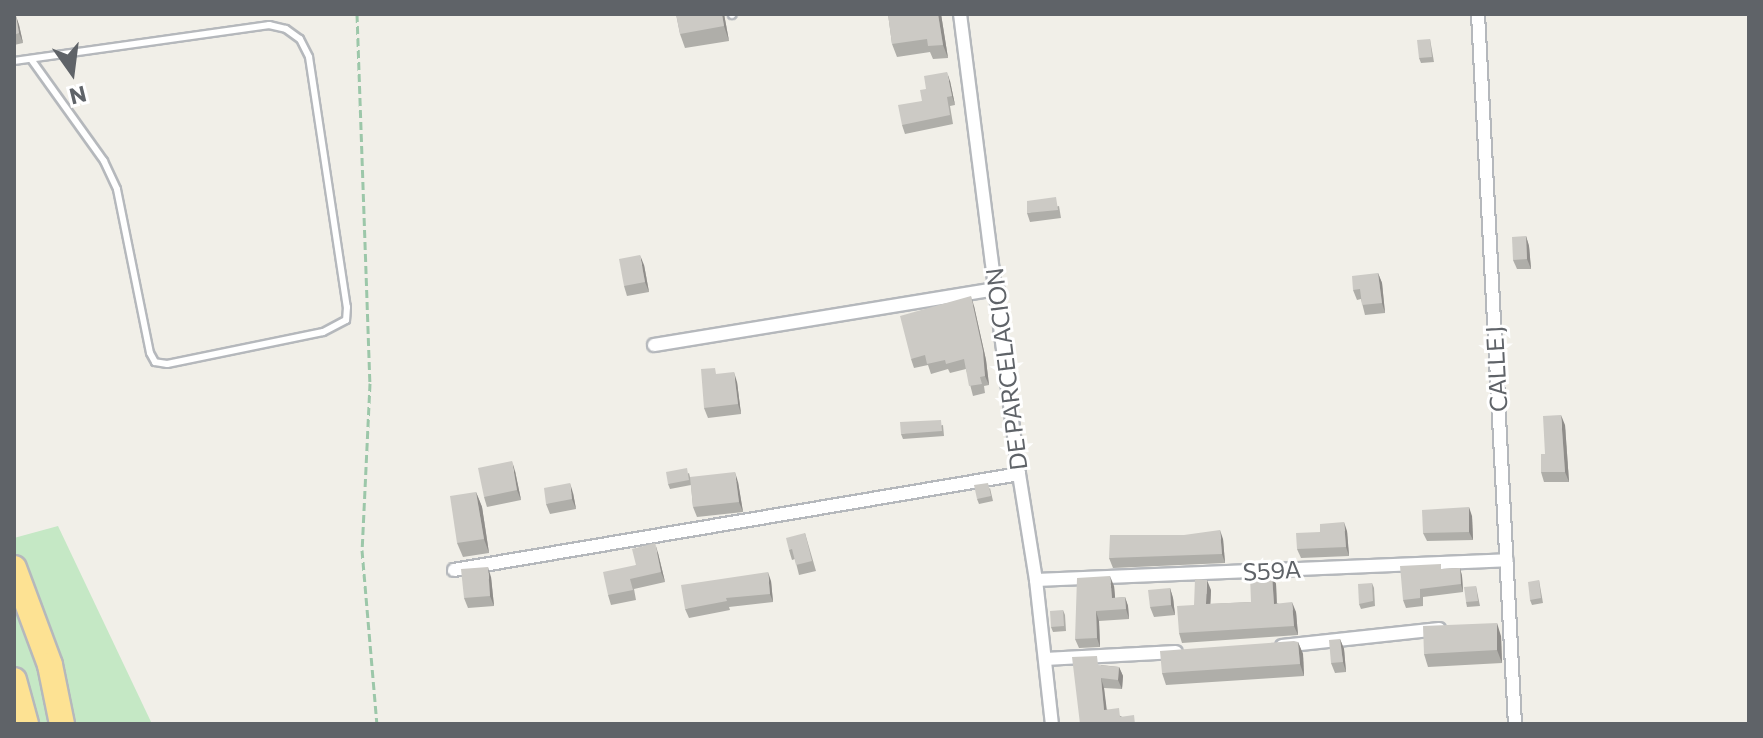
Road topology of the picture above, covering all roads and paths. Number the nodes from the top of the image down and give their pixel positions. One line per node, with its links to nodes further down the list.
1 (357, 14): 22 (path)
2 (960, 14): 6 (street, DE PARCELACION)
3 (1478, 14): 9 (street, CALLE J)
4 (31, 59): 4 (lane); 5 (lane)
5 (14, 61)
6 (997, 289): 7 (street); 8 (street, DE PARCELACION)
7 (654, 345)
8 (1019, 474): 11 (street); 12 (street, DE PARCELACION)
9 (1507, 560): 12 (street, S59A); 13 (street, CALLE J)
10 (14, 568): 21 (highway)
11 (454, 570)
12 (1036, 580): 18 (street, DE PARCELACION)
13 (1510, 622): 14 (street); 24 (street, CALLE J)
14 (1494, 624)
15 (1447, 629): 16 (street)
16 (1273, 647)
17 (1197, 651): 18 (street)
18 (1045, 659): 23 (street, DE PARCELACION)
19 (14, 680): 20 (highway)
20 (26, 724)
21 (62, 724)
22 (377, 724)
23 (1052, 724)
24 (1515, 724)

